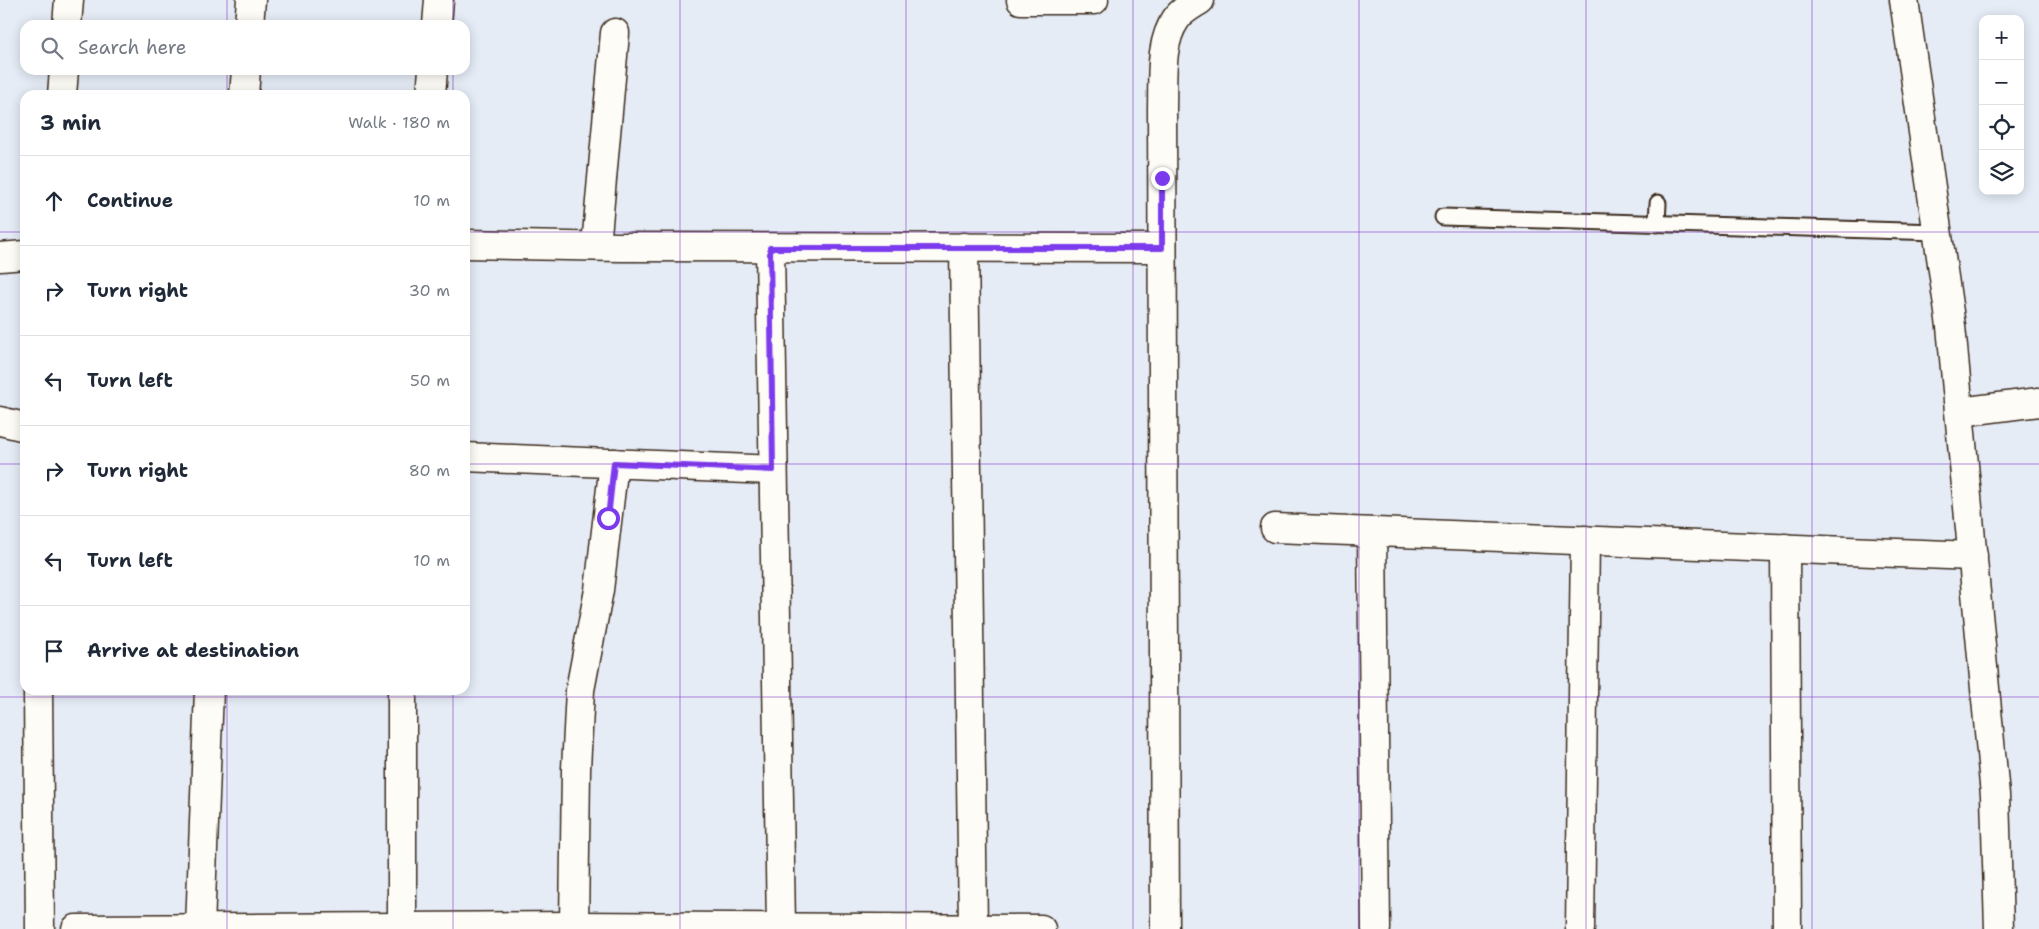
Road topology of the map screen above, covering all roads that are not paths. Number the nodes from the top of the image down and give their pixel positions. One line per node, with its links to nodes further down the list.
1 (69, 0): 8 (street)
2 (251, 0): 9 (street)
3 (439, 0): 10 (street)
4 (1021, 0): 5 (street)
5 (1094, 0)
6 (1200, 0): 26 (street)
7 (1904, 0): 21 (street)
8 (67, 20)
9 (249, 20)
10 (437, 20)
11 (615, 33): 23 (street)
12 (64, 75): 15 (street)
13 (246, 75): 16 (street)
14 (433, 75): 17 (street)
15 (62, 90)
16 (244, 90)
17 (431, 90)
18 (1658, 203): 20 (lane)
19 (1443, 217): 20 (lane)
20 (1657, 224): 21 (lane)
21 (1938, 232): 30 (street)
22 (470, 244): 23 (street)
23 (596, 246): 25 (street)
24 (964, 247): 25 (street); 26 (street); 48 (street)
25 (770, 248): 35 (street)
26 (1162, 248): 52 (street)
27 (20, 255): 28 (street)
28 (0, 257)
29 (2039, 402): 30 (street)
30 (1960, 412): 40 (street)
31 (0, 421): 32 (street)
32 (20, 426)
33 (470, 457): 34 (street)
34 (614, 463): 35 (street); 44 (street)
35 (773, 470): 46 (street)
36 (1275, 528): 37 (street)
37 (1372, 532): 38 (street); 53 (street)
38 (1585, 540): 39 (street); 54 (street)
39 (1785, 548): 40 (street); 55 (street)
40 (1973, 556): 56 (street)
41 (38, 695): 49 (street)
42 (209, 695): 47 (street)
43 (402, 695): 45 (street)
44 (574, 926): 45 (street); 46 (street)
45 (402, 927): 47 (street)
46 (781, 927): 48 (street)
47 (200, 928): 50 (street)
48 (973, 928): 51 (street)
49 (40, 929)
50 (76, 929)
51 (1041, 929)
52 (1165, 929)
53 (1376, 929)
54 (1580, 929)
55 (1787, 929)
56 (1999, 929)

